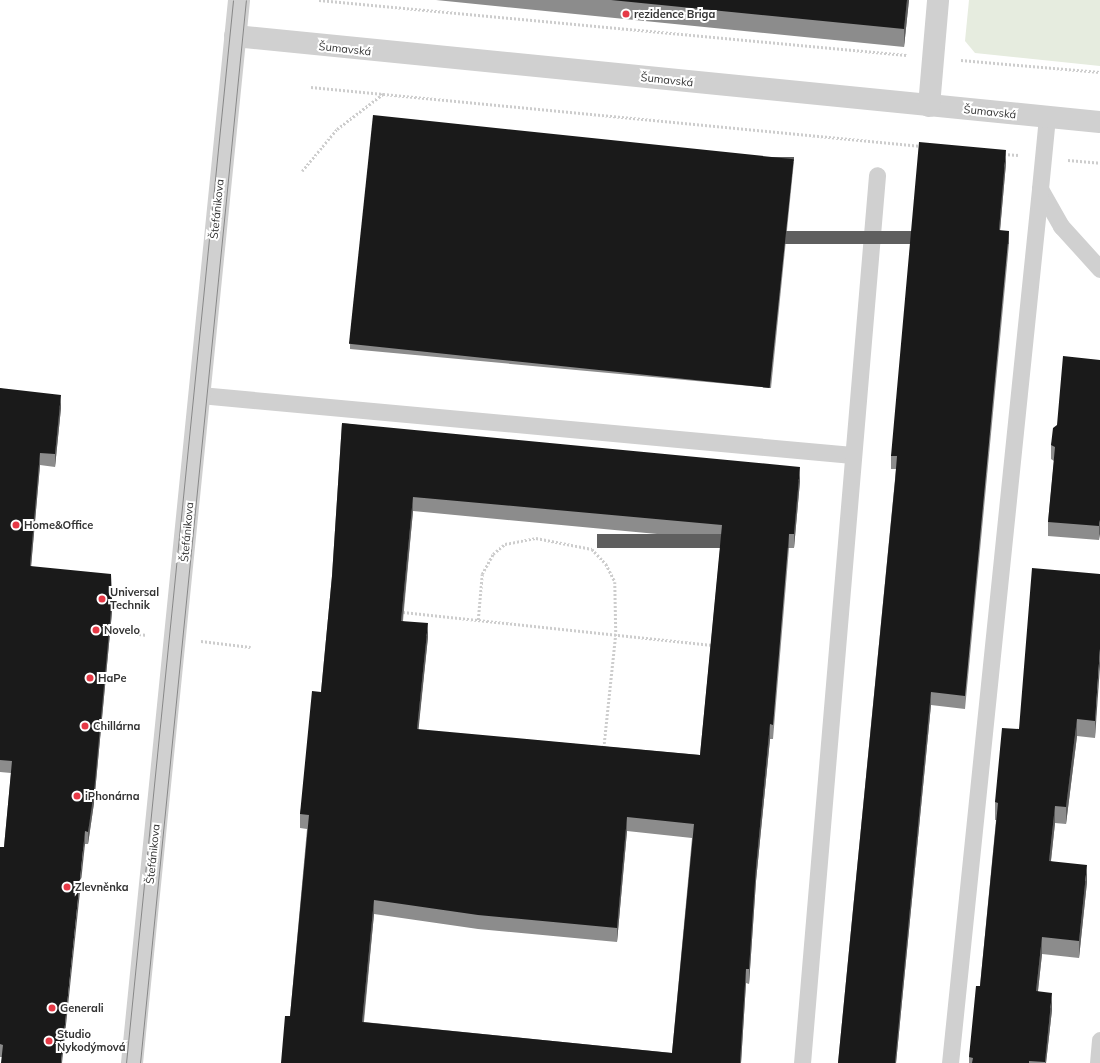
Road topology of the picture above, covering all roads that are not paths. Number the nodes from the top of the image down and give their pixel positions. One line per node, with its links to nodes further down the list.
1 (239, 0): 3 (street, Štefánikova)
2 (938, 0): 4 (street)
3 (235, 36): 4 (street, Šumavská); 10 (street, Štefánikova)
4 (929, 106): 5 (street, Šumavská)
5 (1047, 117): 6 (street, Šumavská); 8 (lane)
6 (1100, 122)
7 (877, 175): 11 (lane)
8 (1040, 189): 9 (lane); 15 (lane)
9 (1100, 269)
10 (200, 395): 11 (lane); 13 (street, Štefánikova)
11 (852, 455): 14 (lane)
12 (1100, 1040): 16 (lane)
13 (132, 1063)
14 (802, 1063)
15 (950, 1063)
16 (1098, 1063)

